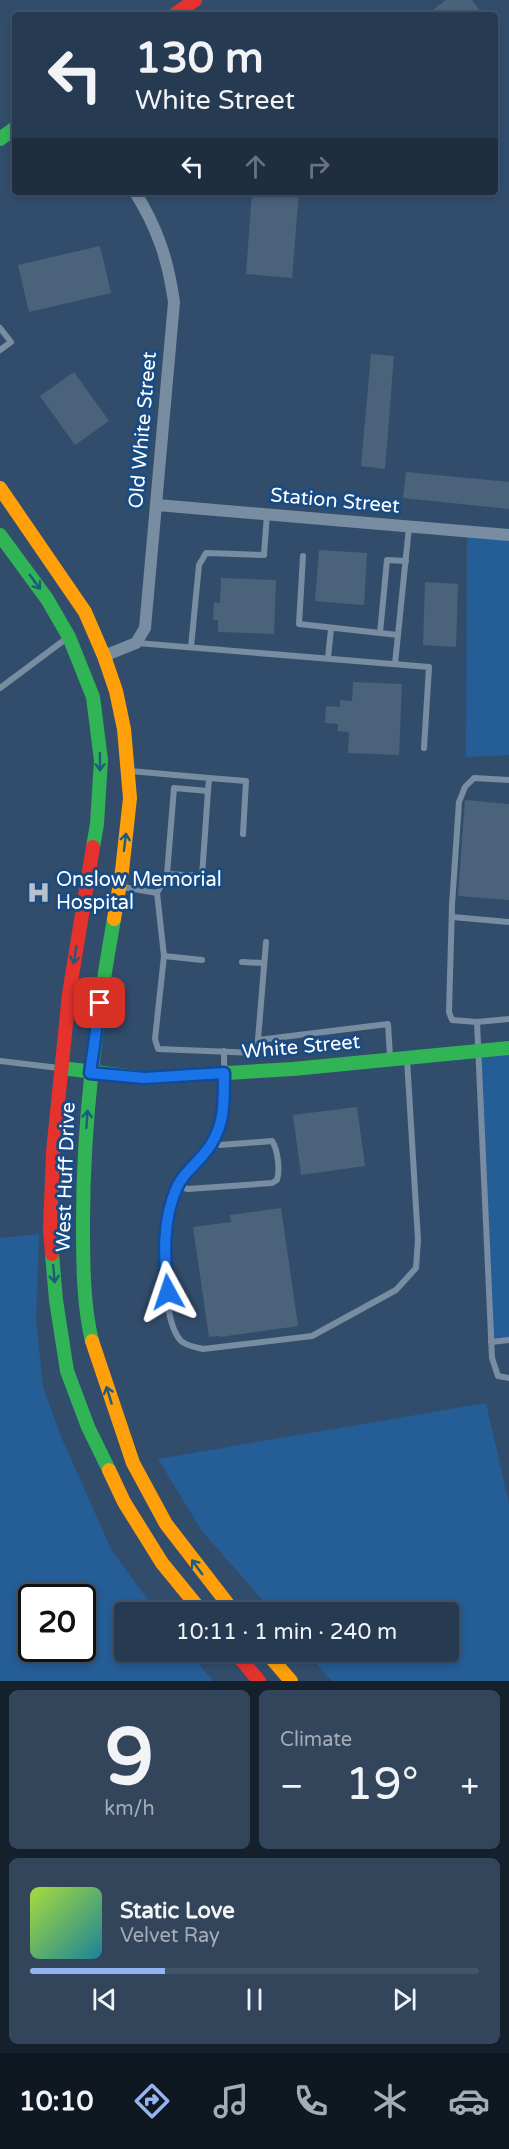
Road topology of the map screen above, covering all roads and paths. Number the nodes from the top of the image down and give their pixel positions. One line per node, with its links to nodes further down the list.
1 (195, 0): 2 (street)
2 (178, 12)
3 (137, 195): 7 (street, Old White Street)
4 (0, 328): 5 (lane)
5 (0, 350)
6 (0, 488): 20 (street, West Huff Drive)
7 (157, 505): 8 (street, Station Street); 18 (street, Old White Street)
8 (267, 514): 9 (street, Station Street); 19 (lane)
9 (409, 527): 11 (street, Station Street); 13 (lane)
10 (0, 535): 17 (street, West Huff Drive, one-way to 17)
11 (509, 535)
12 (303, 556): 14 (lane)
13 (406, 561): 15 (lane); 16 (lane)
14 (332, 628): 15 (lane); 21 (lane)
15 (380, 633): 16 (lane)
16 (398, 635): 22 (lane)
17 (69, 637): 23 (lane); 49 (street, West Huff Drive, one-way to 49)
18 (136, 643): 19 (lane); 20 (street)
19 (191, 647): 21 (lane)
20 (104, 656): 25 (street, West Huff Drive)
21 (328, 658): 22 (lane)
22 (395, 664): 24 (lane)
23 (0, 688)
24 (424, 748)
25 (128, 771): 26 (lane); 31 (street, West Huff Drive, one-way to 25)
26 (209, 778): 28 (lane); 29 (lane)
27 (509, 780): 33 (lane)
28 (208, 791): 30 (lane); 30 (lane)
29 (243, 834)
30 (167, 874): 32 (lane)
31 (119, 887): 32 (lane); 50 (street, West Huff Drive)
32 (157, 893): 36 (lane)
33 (452, 916): 34 (lane); 41 (lane)
34 (509, 922)
35 (266, 942): 39 (lane)
36 (164, 956): 37 (lane); 44 (lane)
37 (202, 960)
38 (242, 962): 39 (lane)
39 (264, 963): 42 (lane)
40 (509, 1019): 41 (lane)
41 (477, 1022): 45 (lane)
42 (258, 1040): 44 (lane); 47 (lane)
43 (509, 1048): 45 (street, White Street)
44 (224, 1051): 51 (lane)
45 (478, 1051): 46 (street, White Street); 55 (lane)
46 (406, 1058): 47 (street, White Street); 53 (lane)
47 (391, 1059): 51 (street, White Street)
48 (0, 1061): 49 (lane)
49 (61, 1068): 50 (street, White Street); 57 (street, West Huff Drive, one-way to 57)
50 (90, 1073): 51 (street, White Street); 58 (street, West Huff Drive, one-way to 50)
51 (224, 1073): 52 (lane)
52 (214, 1140): 53 (lane); 53 (lane)
53 (177, 1186)
54 (509, 1341): 55 (lane)
55 (491, 1342): 56 (lane)
56 (509, 1378)
57 (194, 1602)
58 (226, 1602)
59 (243, 1662): 61 (street)
60 (275, 1662): 62 (street)
61 (259, 1681)
62 (291, 1681)

